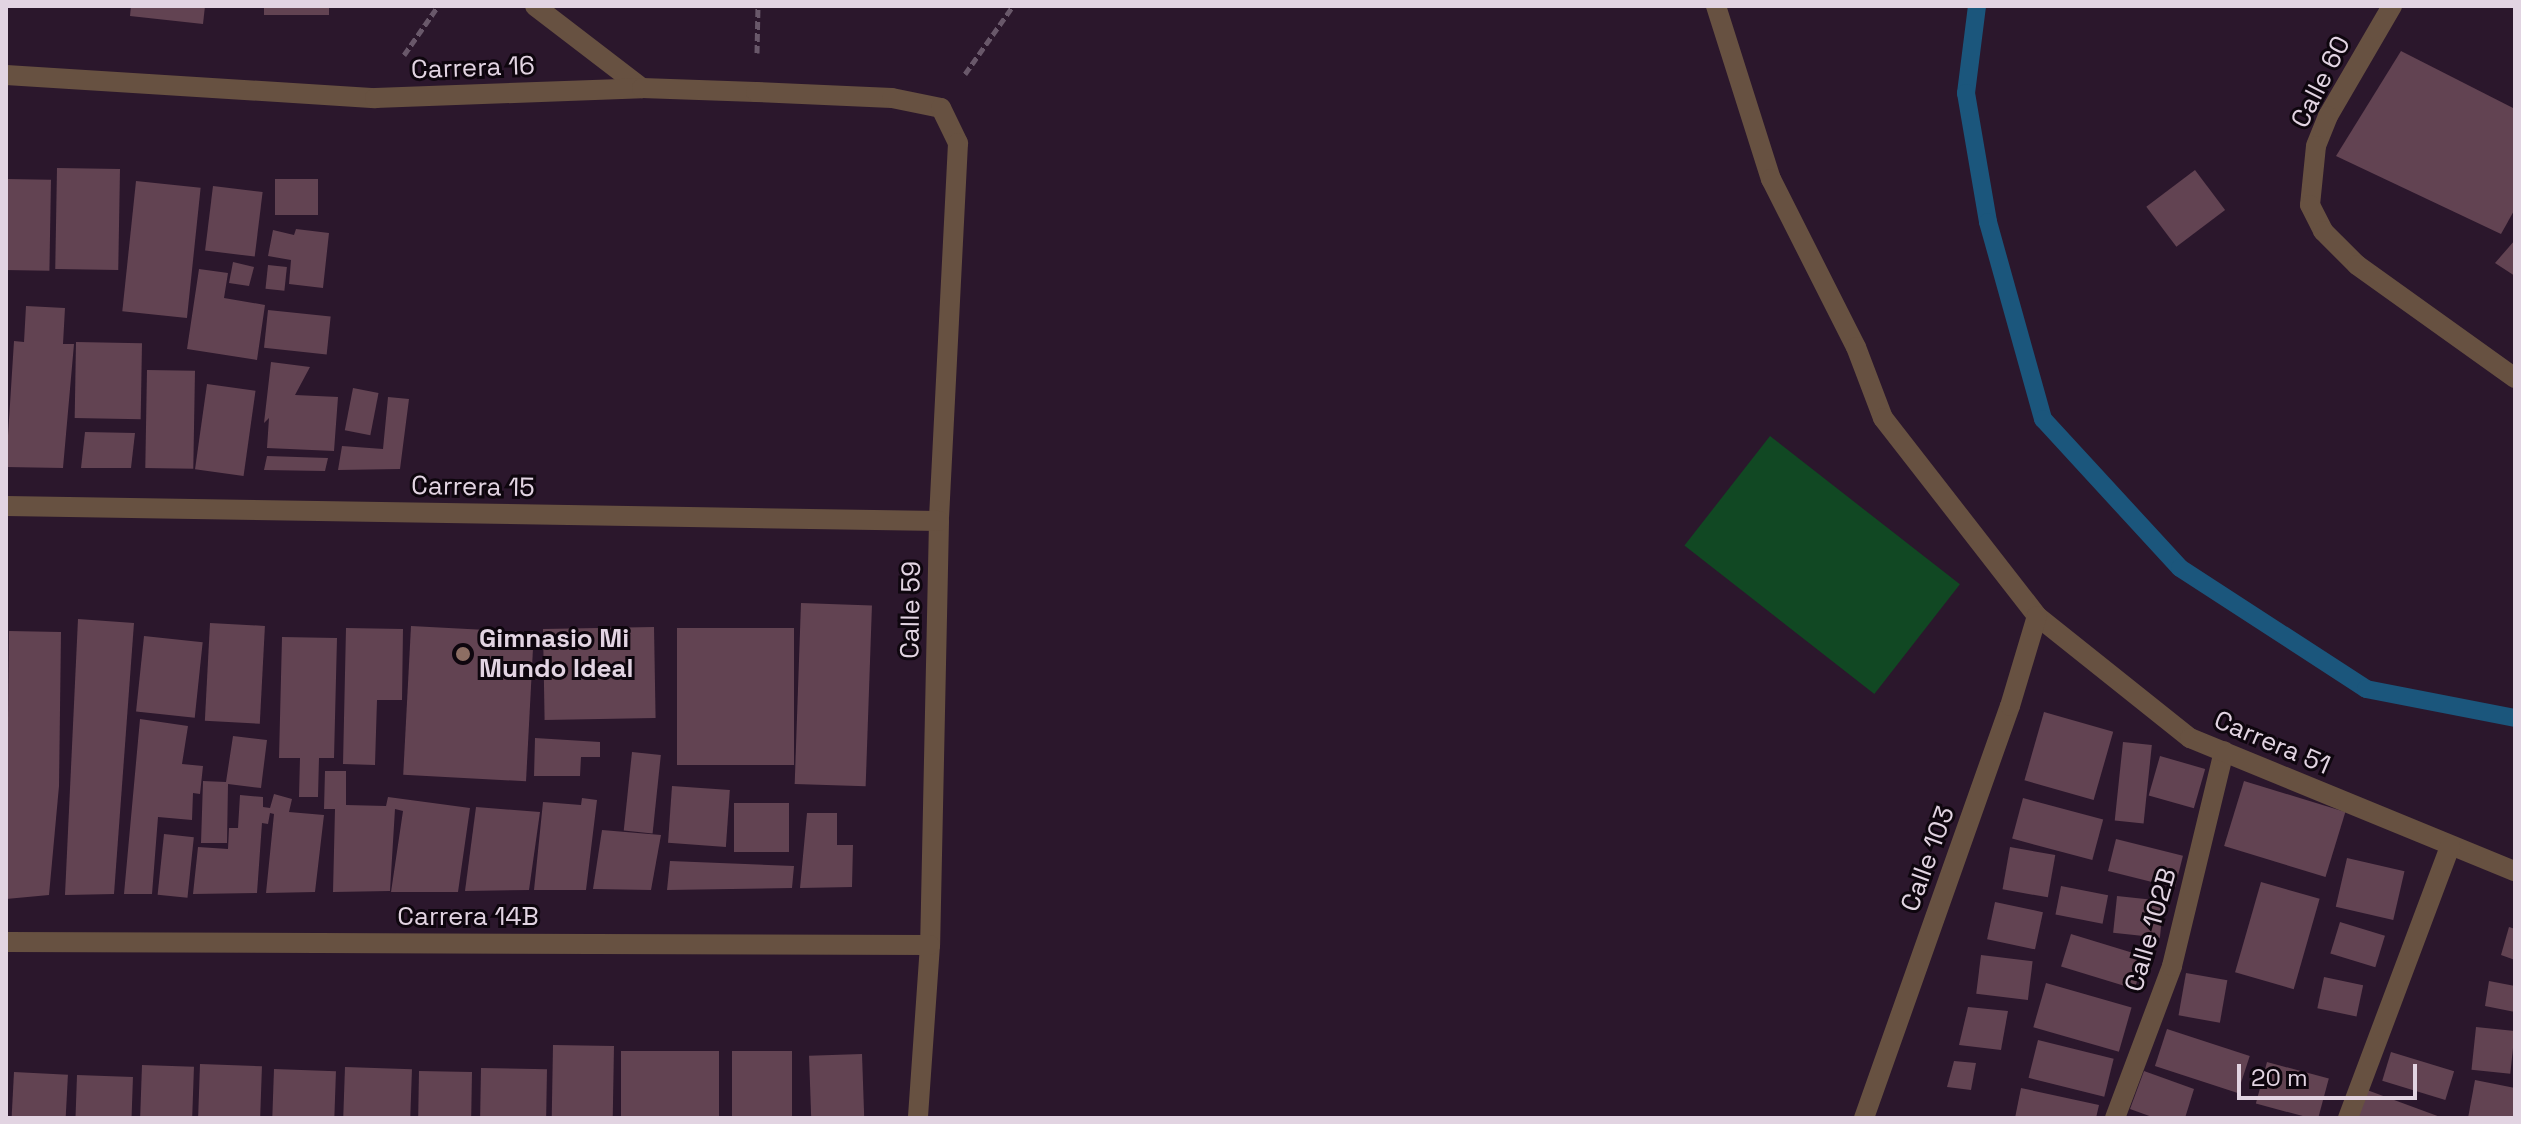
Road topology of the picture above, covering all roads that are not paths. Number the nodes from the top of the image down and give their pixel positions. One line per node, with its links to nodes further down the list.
1 (535, 6): 5 (street)
2 (1716, 6): 10 (street, Carrera 51)
3 (2392, 6): 7 (street, Calle 60)
4 (6, 75): 5 (street, Carrera 16)
5 (642, 88): 6 (street, Carrera 16)
6 (941, 108): 9 (street, Calle 59)
7 (2515, 378)
8 (6, 506): 9 (street, Carrera 15)
9 (939, 521): 15 (street, Calle 59)
10 (2037, 616): 11 (street, Carrera 51); 17 (street, Calle 103)
11 (2224, 751): 12 (street, Carrera 51); 18 (street, Calle 102B)
12 (2450, 846): 13 (street, Carrera 51); 19 (street)
13 (2515, 871)
14 (6, 942): 15 (street, Carrera 14B)
15 (930, 945): 16 (street, Calle 59)
16 (918, 1118)
17 (1864, 1118)
18 (2115, 1118)
19 (2348, 1118)

